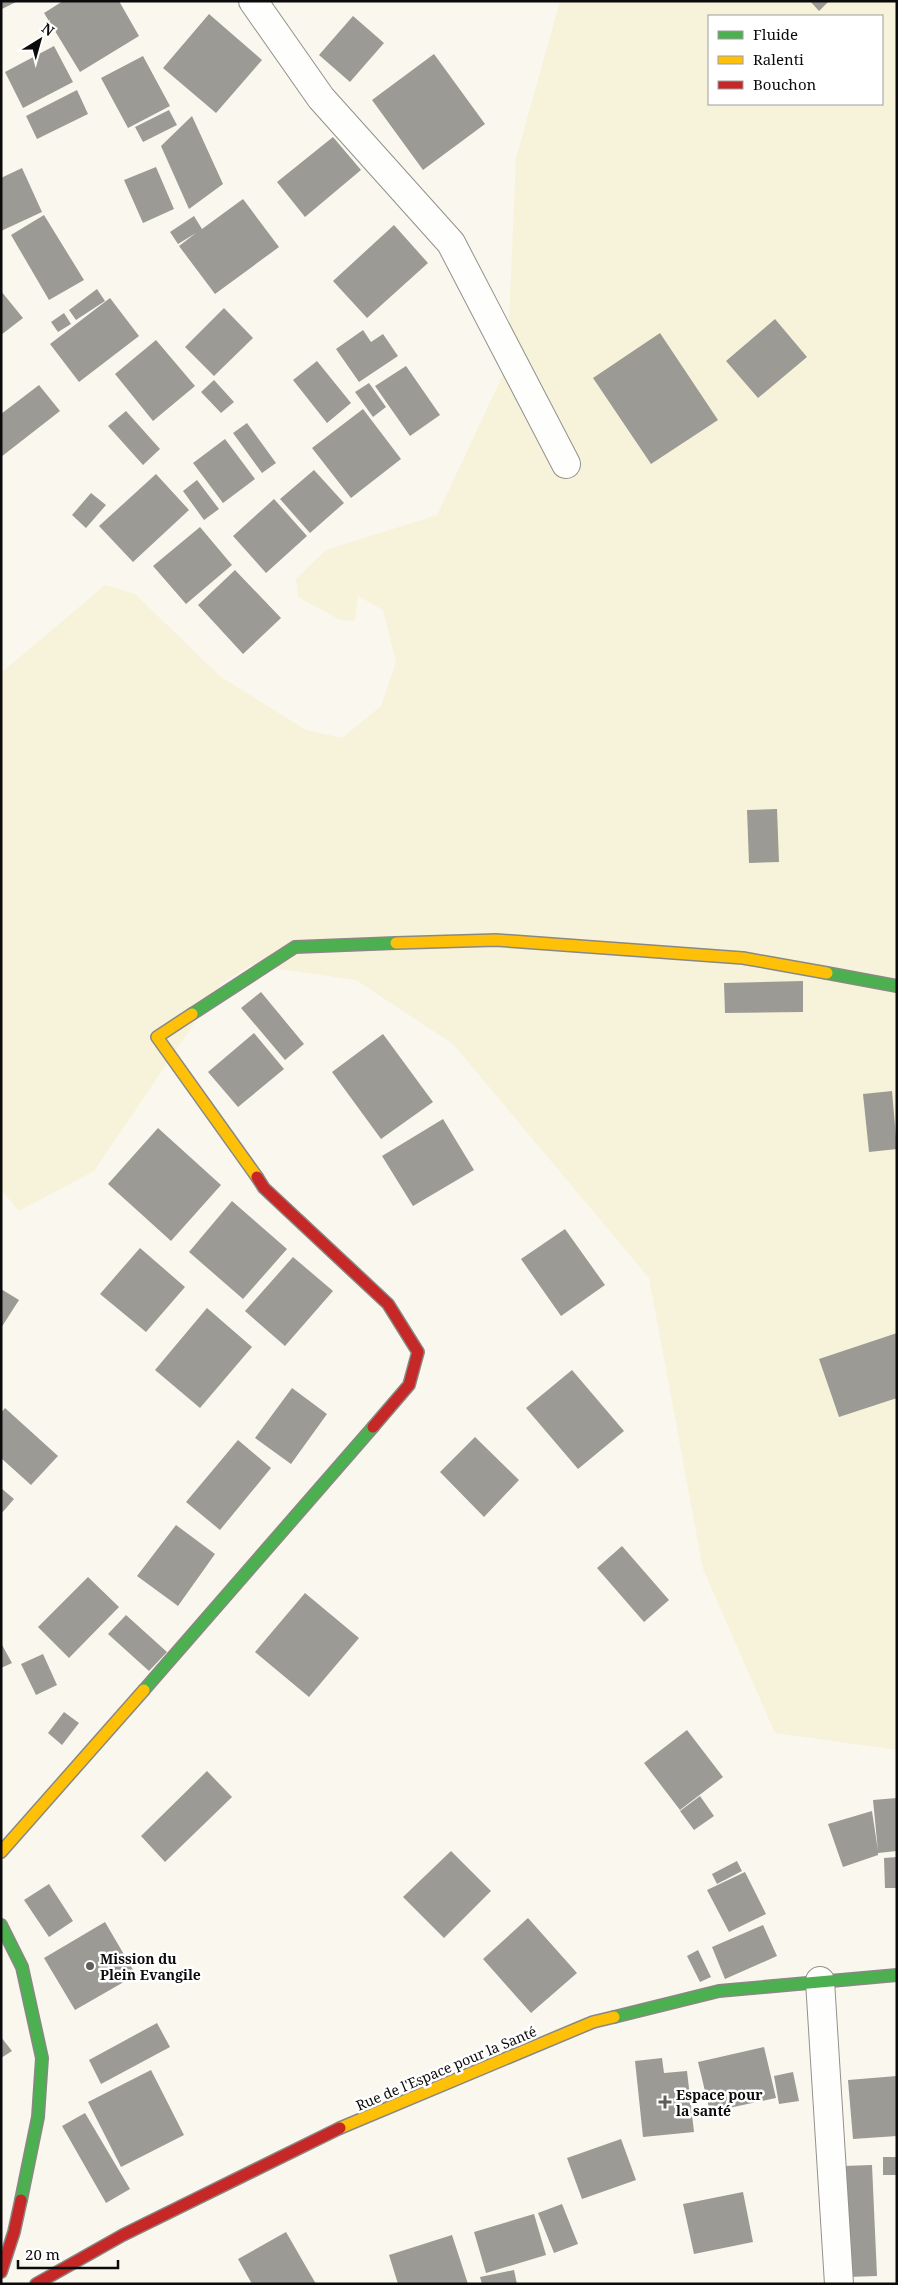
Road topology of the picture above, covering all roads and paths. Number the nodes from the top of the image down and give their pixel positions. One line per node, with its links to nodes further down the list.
1 (252, 1): 2 (street)
2 (566, 464)
3 (897, 986): 4 (street)
4 (1, 1852)
5 (1, 1925): 8 (street)
6 (897, 1975): 7 (street, Rue de l'Espace pour la Santé)
7 (820, 1981): 9 (street, Rue de l'Espace pour la Santé); 10 (street)
8 (1, 2272)
9 (36, 2284)
10 (839, 2284)

